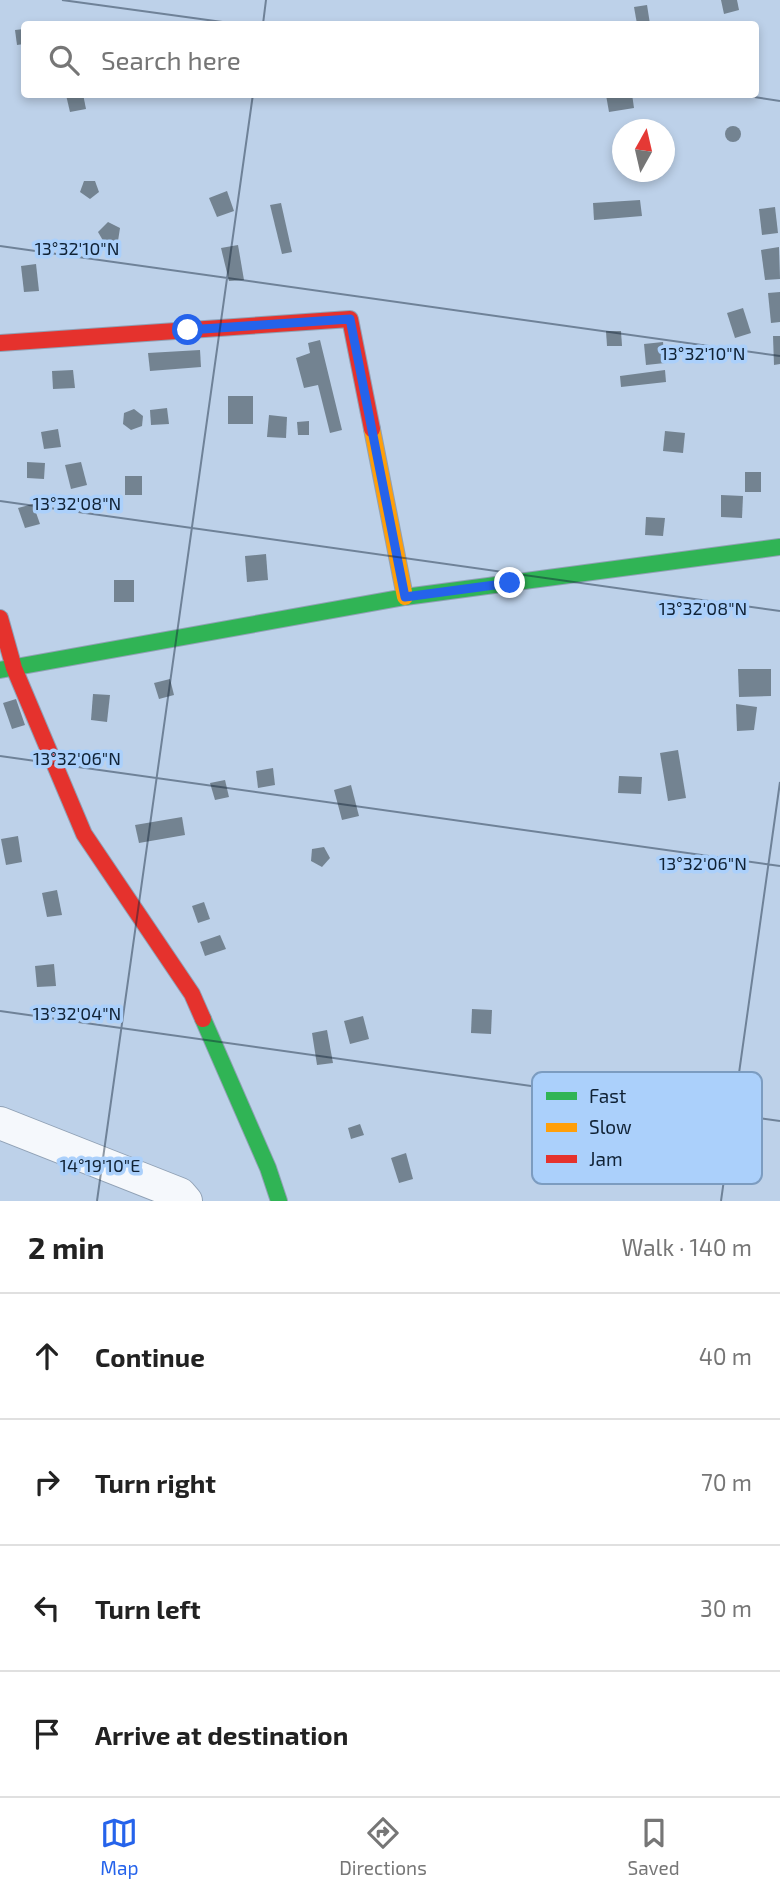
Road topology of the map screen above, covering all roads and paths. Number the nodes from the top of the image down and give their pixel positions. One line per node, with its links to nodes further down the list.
1 (0, 343): 3 (street)
2 (780, 547): 3 (street)
3 (405, 597): 5 (street)
4 (0, 618): 5 (street)
5 (7, 669): 8 (street)
6 (0, 1123): 7 (street)
7 (186, 1201)
8 (279, 1201)

